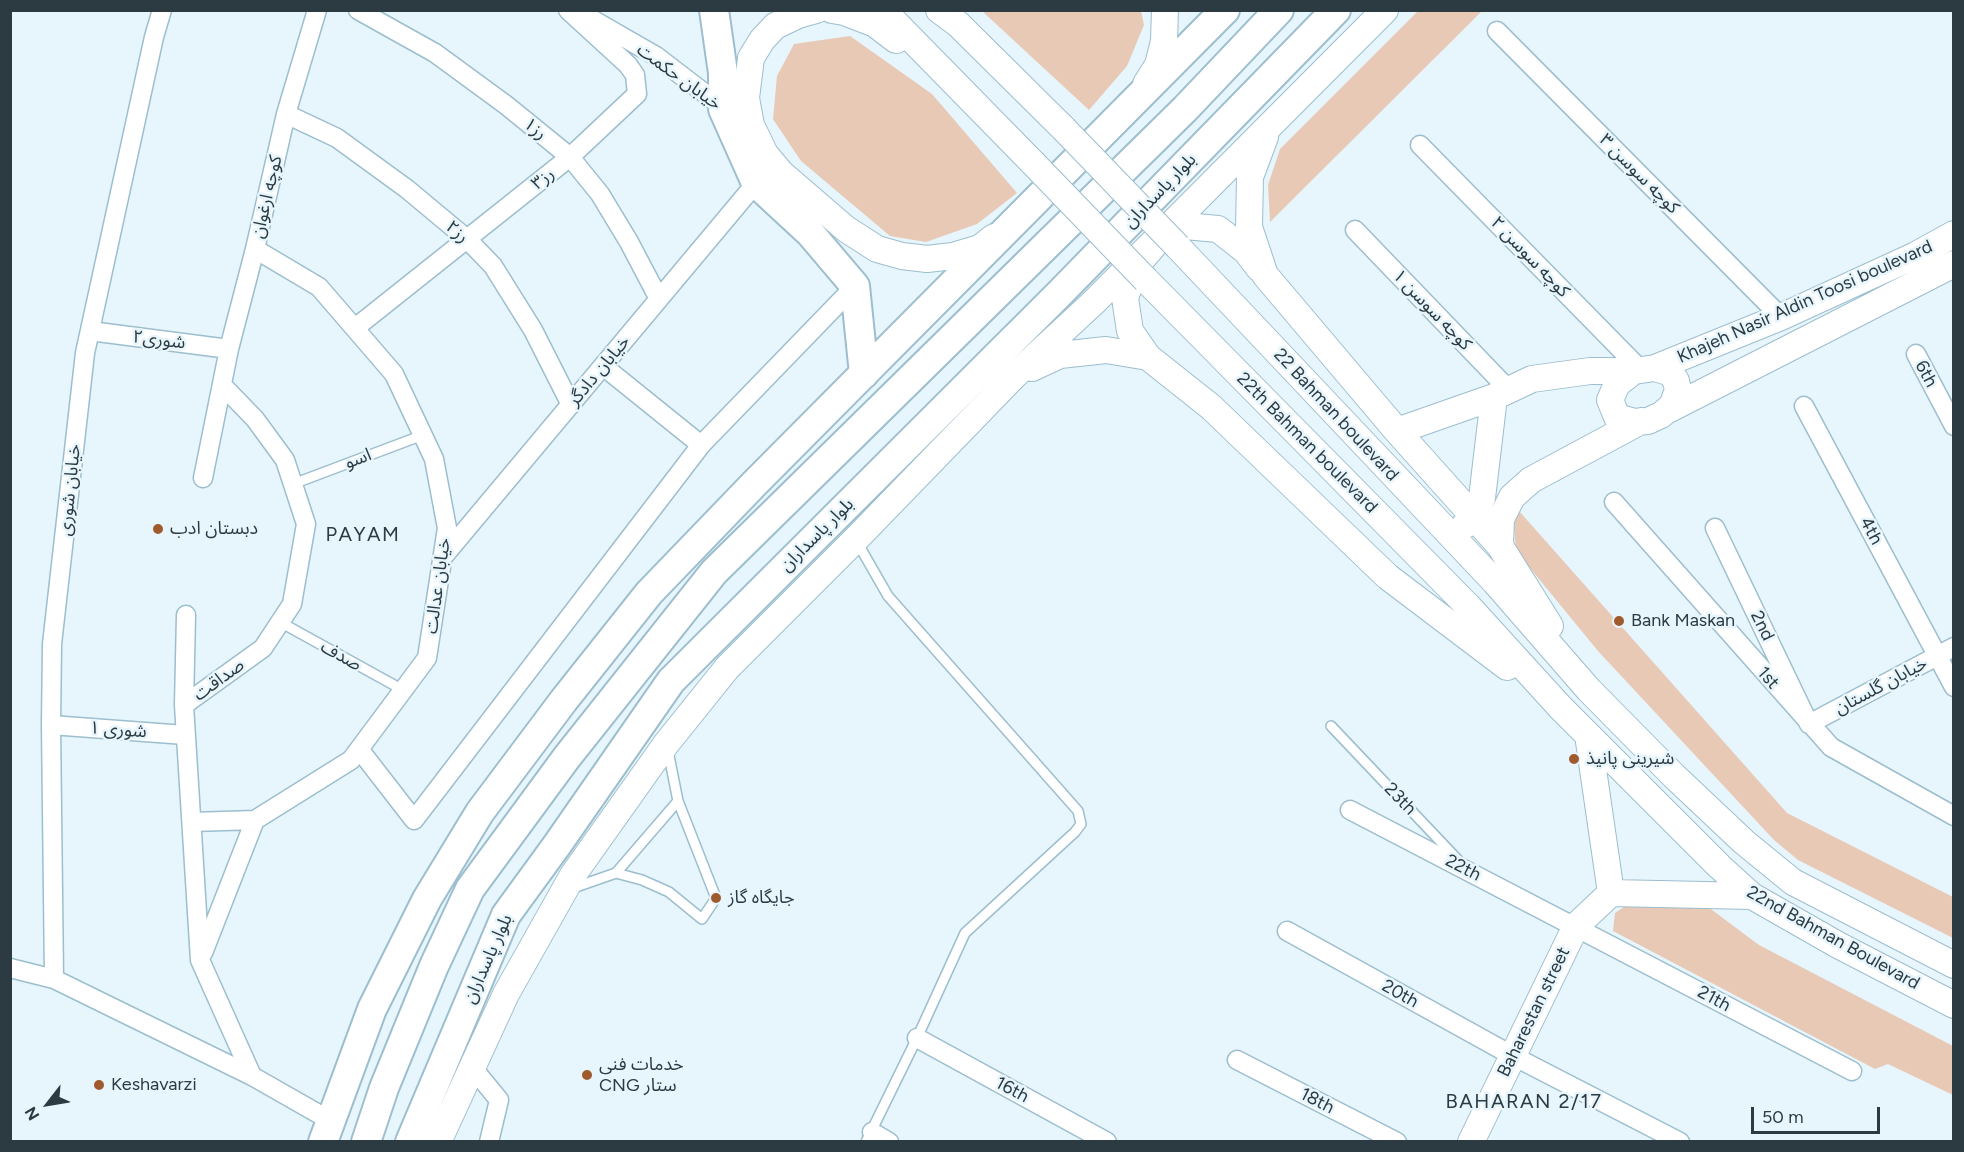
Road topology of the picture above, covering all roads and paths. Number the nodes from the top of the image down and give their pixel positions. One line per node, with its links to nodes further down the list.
1 (162, 10): 37 (street, خیابان شوری)
2 (317, 10): 20 (street, کوچه ارغوان)
3 (358, 10): 24 (street, رز۱)
4 (568, 10): 24 (street, رز۳)
5 (576, 10): 19 (street, خیابان حکمت)
6 (714, 10): 19 (main road)
7 (816, 10): 21 (main road)
8 (832, 10): 17 (main road)
9 (883, 10): 17 (main road)
10 (1165, 10): 18 (main road)
11 (1225, 10): 18 (main road)
12 (1279, 10): 64 (main road)
13 (1336, 10): 111 (main road, بلوار پاسداران)
14 (1386, 10): 22 (main road)
15 (947, 15): 60 (main road, 22 Bahman boulevard, bridge)
16 (1497, 31): 35 (street, کوچه سوسن ۳)
17 (954, 82): 74 (main road, 22th Bahman boulevard, bridge)
18 (1136, 99): 26 (main road)
19 (723, 109): 21 (street, خیابان حکمت); 25 (main road)
20 (286, 114): 29 (street, رز۲); 30 (street, کوچه ارغوان)
21 (751, 125): 26 (main road)
22 (1268, 128): 32 (main road); 44 (main road)
23 (1420, 145): 42 (street, کوچه سوسن ۲)
24 (570, 157): 29 (street, رز۳); 34 (street, رز۱)
25 (756, 183): 33 (main road); 34 (street, خیابان دادگر)
26 (1016, 221): 43 (main road)
27 (1354, 230): 46 (street, کوچه سوسن ۱)
28 (1953, 234): 35 (main road, Khajeh Nasir Aldin Toosi boulevard)
29 (467, 239): 36 (street, رز۳); 47 (street, رز۲)
30 (255, 249): 36 (street, خیابان عدالت); 38 (street, کوچه ارغوان)
31 (1953, 264): 49 (main road, Khajeh Nasir Aldin Toosi boulevard)
32 (1265, 275): 40 (main road); 52 (main road)
33 (855, 285): 43 (main road); 54 (street)
34 (659, 299): 41 (street, خیابان دادگر)
35 (1781, 317): 42 (main road, Khajeh Nasir Aldin Toosi boulevard)
36 (355, 328): 53 (street, خیابان عدالت)
37 (90, 331): 38 (street, شوری۲); 76 (street, خیابان شوری)
38 (229, 349): 45 (street, کوچه ارغوان)
39 (1916, 354): 51 (street, 6th)
40 (1148, 357): 44 (main road); 74 (main road)
41 (603, 366): 47 (street, خیابان دادگر); 54 (street)
42 (1643, 369): 46 (main road); 49 (main road); 50 (main road)
43 (864, 374): 65 (main road)
44 (1013, 377): 61 (main road)
45 (222, 385): 55 (street, کوچه ارغوان); 56 (street, صداقت)
46 (1501, 393): 52 (main road); 58 (main road)
47 (571, 405): 63 (street, خیابان دادگر)
48 (1804, 406): 69 (street, 4th)
49 (1666, 411): 50 (main road)
50 (1641, 421): 62 (main road)
51 (1953, 426)
52 (1396, 431): 58 (main road)
53 (423, 435): 56 (lane, اسو); 63 (street, خیابان عدالت)
54 (701, 445): 81 (street)
55 (203, 478)
56 (293, 484): 67 (street, صداقت)
57 (1614, 502): 75 (street, 1st)
58 (1475, 516): 60 (main road); 62 (main road)
59 (1715, 528): 75 (street, 2nd)
60 (1443, 529): 72 (main road, 22nd Bahman Boulevard)
61 (856, 539): 80 (main road); 101 (lane)
62 (1500, 546): 72 (main road)
63 (442, 559): 71 (street, خیابان عدالت)
64 (714, 572): 65 (main road); 97 (main road)
65 (649, 593): 87 (main road)
66 (186, 615): 73 (street)
67 (280, 622): 71 (lane, صدف); 73 (street, صداقت)
68 (1953, 647): 69 (street, خیابان گلستان)
69 (1937, 656): 70 (street, 4th); 75 (street, خیابان گلستان)
70 (1953, 687)
71 (403, 690): 81 (street, خیابان عدالت)
72 (1589, 690): 96 (main road, 22nd Bahman Boulevard)
73 (184, 705): 78 (street, صداقت)
74 (1560, 707): 79 (main road, 22nd Bahman Boulevard)
75 (1809, 724): 84 (street, 1st)
76 (51, 725): 78 (street, شوری ۱); 99 (street, خیابان شوری)
77 (1331, 726): 88 (lane, 23th)
78 (185, 735): 86 (street, صداقت)
79 (1588, 735): 91 (main road); 92 (main road, 22nd Bahman Boulevard)
80 (666, 744): 82 (lane); 90 (main road)
81 (359, 749): 85 (street, خیابان عدالت)
82 (678, 801): 89 (lane); 89 (lane)
83 (1350, 810): 88 (street, 22th)
84 (1953, 816)
85 (255, 820): 86 (street); 95 (street)
86 (192, 822): 95 (street, صداقت)
87 (455, 855): 97 (main road); 107 (main road)
88 (1469, 871): 93 (street, 22th)
89 (616, 873): 90 (lane)
90 (565, 890): 104 (main road)
91 (1611, 892): 92 (main road); 93 (main road, Baharestan street)
92 (1752, 896): 100 (main road, 22nd Bahman Boulevard)
93 (1576, 926): 102 (main road, Baharestan street); 105 (street, 21th)
94 (1287, 931): 102 (street, 20th)
95 (200, 960): 106 (street, صداقت)
96 (1953, 965)
97 (434, 966): 110 (main road)
98 (10, 968): 99 (street)
99 (54, 979): 106 (street)
100 (1953, 1005)
101 (916, 1038): 108 (street, 16th); 109 (lane)
102 (1513, 1056): 117 (main road, Baharestan street); 118 (street, 20th)
103 (1237, 1060): 116 (street, 18th)
104 (472, 1067): 112 (main road); 113 (street)
105 (1852, 1071)
106 (252, 1076): 107 (street)
107 (327, 1131)
108 (1076, 1134): 115 (street, 16th)
109 (869, 1137): 114 (street)
110 (366, 1142)
111 (410, 1142)
112 (438, 1142)
113 (489, 1142)
114 (889, 1142)
115 (1107, 1142)
116 (1397, 1142)
117 (1471, 1142)
118 (1680, 1142)

